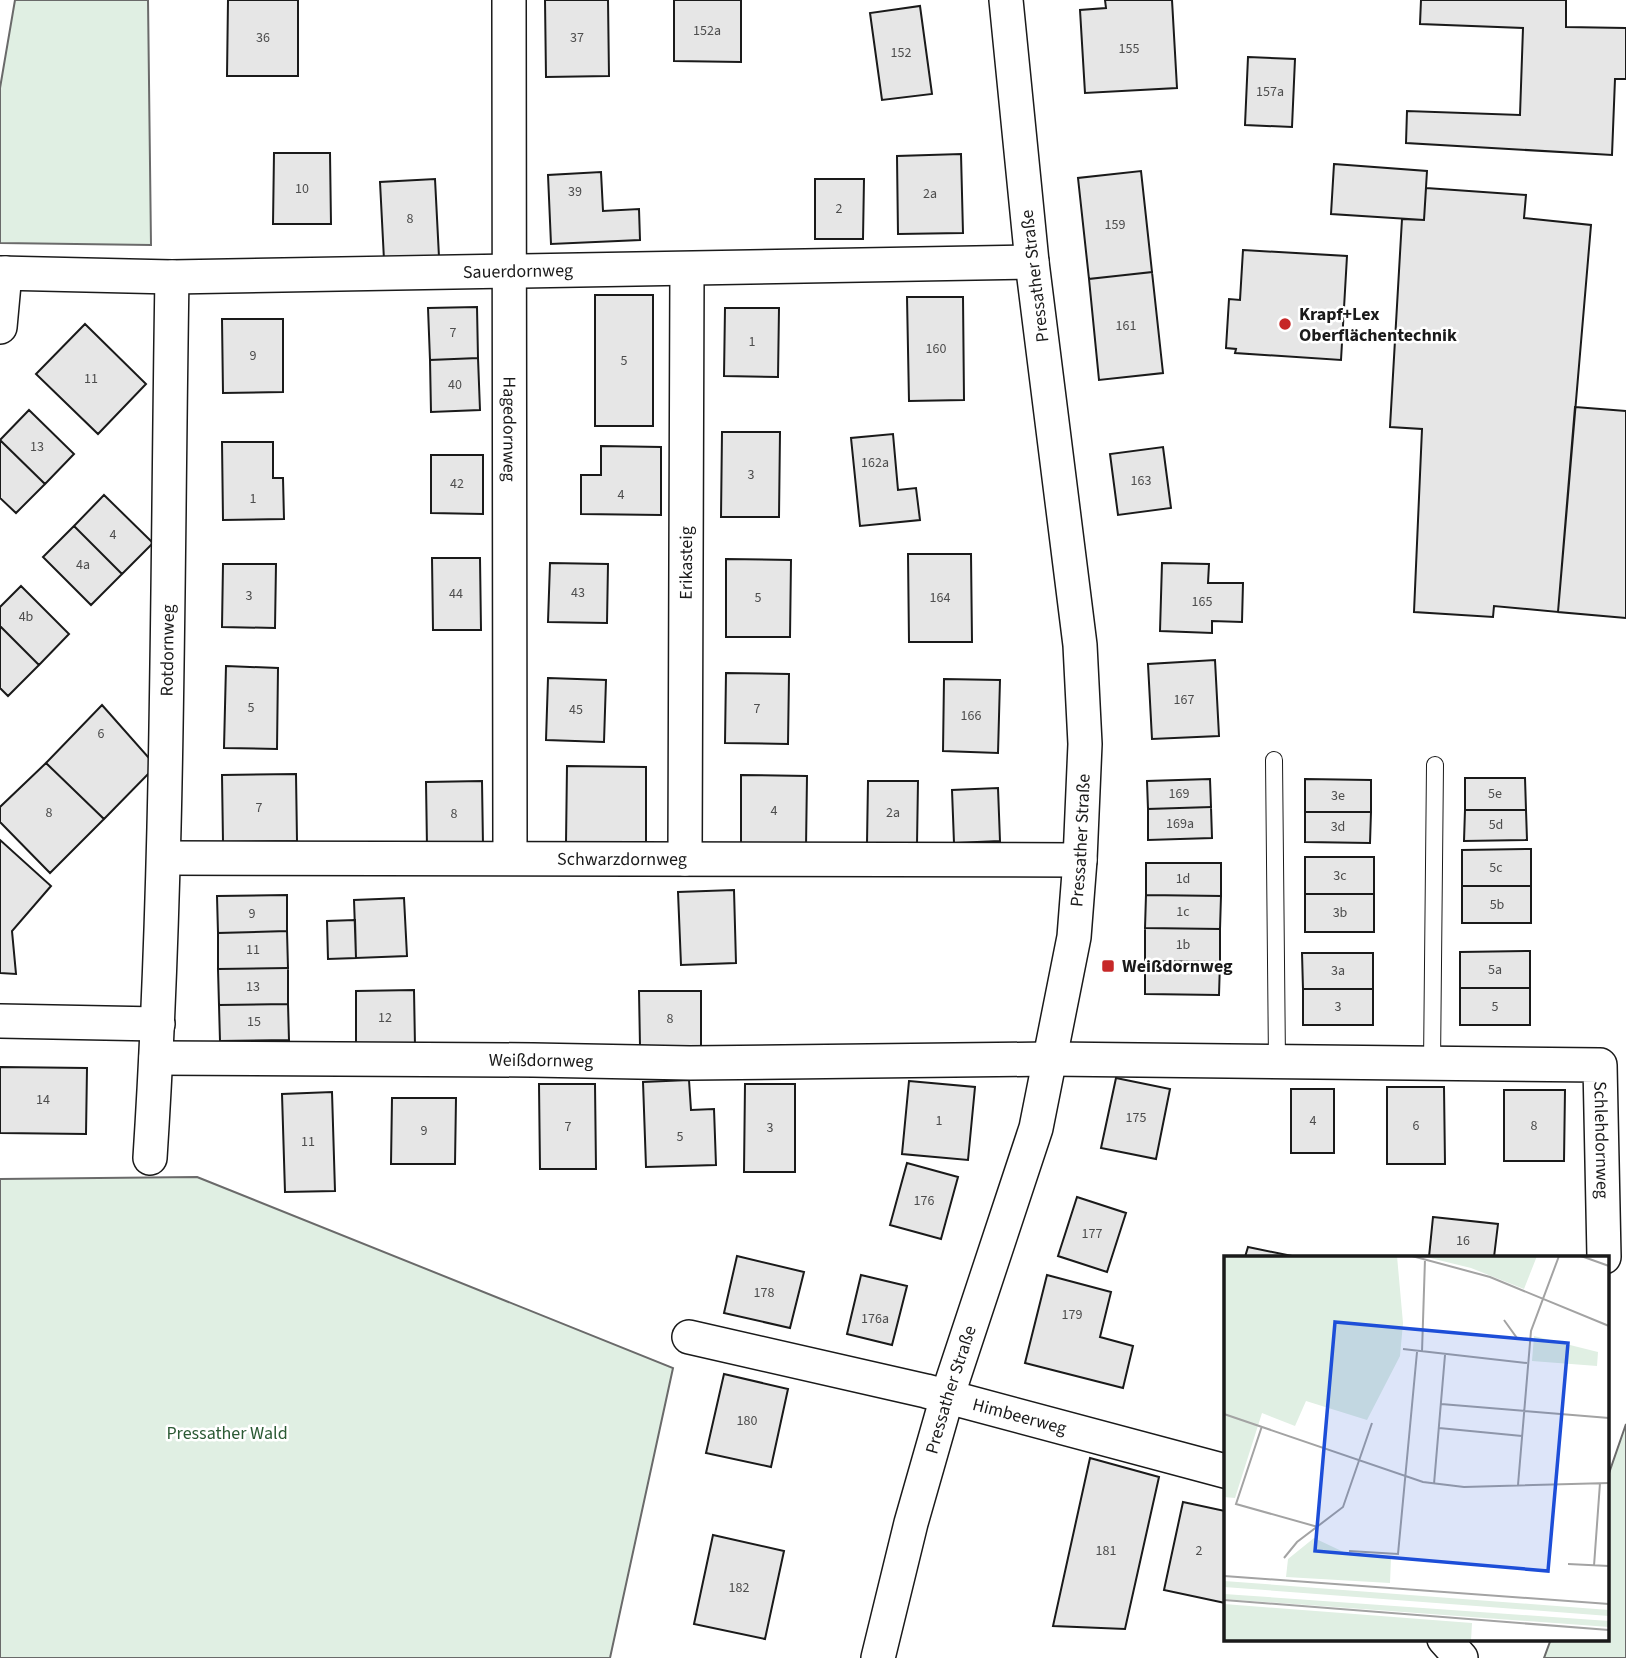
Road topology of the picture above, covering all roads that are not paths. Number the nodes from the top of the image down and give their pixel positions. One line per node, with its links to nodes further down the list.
1 (509, 0): 5 (street, Hagedornweg)
2 (1006, 0): 3 (street, Pressather Straße)
3 (1032, 262): 4 (street, Sauerdornweg); 14 (street, Pressather Straße)
4 (687, 269): 5 (street, Sauerdornweg); 13 (street, Erikasteig)
5 (508, 271): 7 (street, Sauerdornweg); 12 (street, Hagedornweg)
6 (2, 273): 7 (street, Sauerdornweg); 8 (street, Sauerdornweg)
7 (172, 277): 11 (street, Rotdornweg)
8 (0, 327)
9 (1275, 760): 19 (lane)
10 (1435, 765): 20 (lane)
11 (164, 858): 12 (street, Schwarzdornweg); 16 (street, Rotdornweg)
12 (510, 858): 13 (street, Schwarzdornweg)
13 (685, 859): 14 (street, Schwarzdornweg)
14 (1080, 860): 18 (street, Pressather Straße)
15 (0, 1021): 16 (street)
16 (158, 1024): 17 (street, Rotdornweg)
17 (156, 1058): 18 (street, Weißdornweg); 21 (street, Rotdornweg)
18 (1051, 1059): 19 (street, Schlehdornweg); 24 (street, Pressather Straße)
19 (1277, 1062): 20 (street, Schlehdornweg)
20 (1432, 1064): 22 (street, Schlehdornweg)
21 (150, 1158)
22 (1604, 1256)
23 (689, 1337): 24 (street, Himbeerweg)
24 (947, 1397): 25 (street, Himbeerweg); 26 (street, Pressather Straße)
25 (1224, 1471)
26 (878, 1658)

